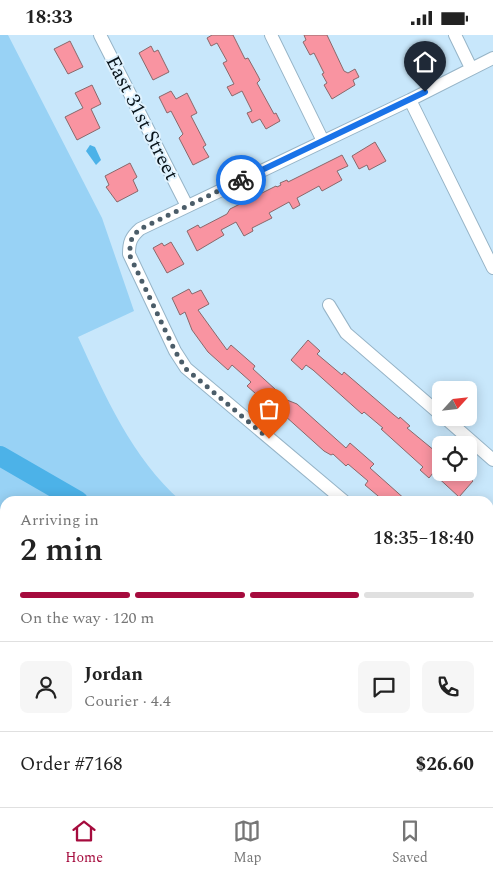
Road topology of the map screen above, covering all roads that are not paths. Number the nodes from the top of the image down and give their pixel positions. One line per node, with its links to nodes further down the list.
1 (100, 35): 8 (street, East 31st Street)
2 (271, 35): 7 (street)
3 (455, 35): 5 (street)
4 (493, 57): 5 (street)
5 (471, 68): 6 (street)
6 (410, 100): 7 (street); 9 (street)
7 (323, 141): 8 (street)
8 (187, 206): 14 (street, East 31st Street)
9 (493, 268)
10 (329, 305): 11 (street)
11 (432, 407)
12 (454, 426): 13 (street)
13 (493, 460)
14 (338, 496)

